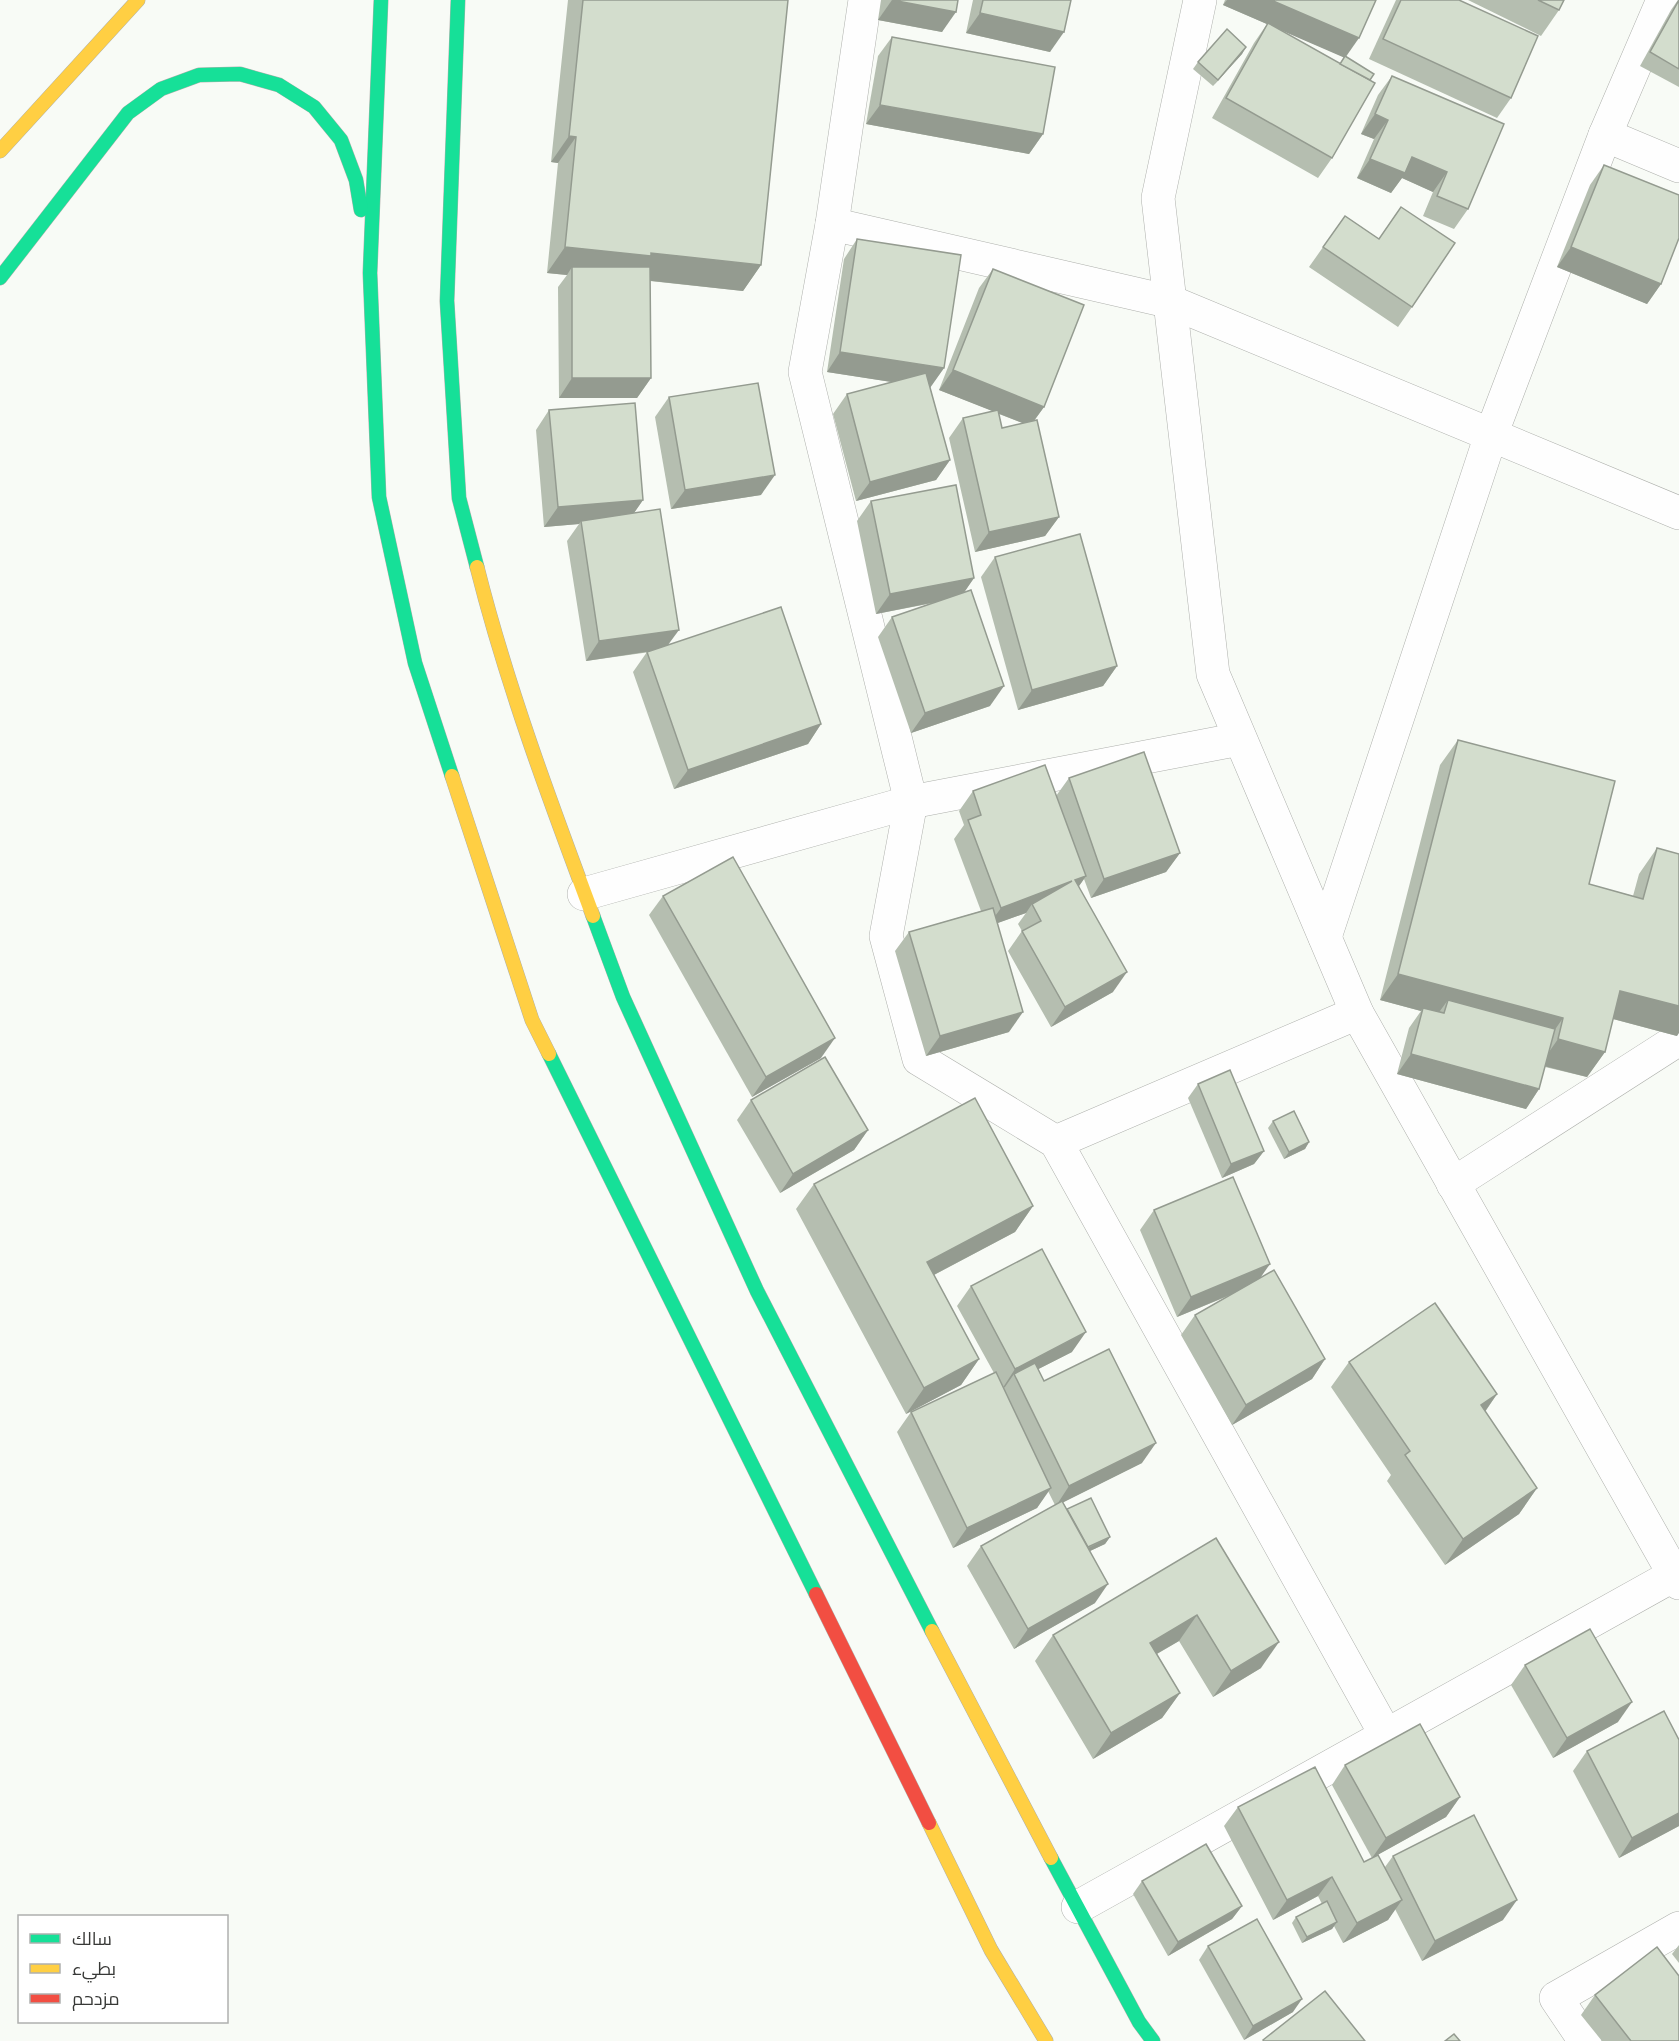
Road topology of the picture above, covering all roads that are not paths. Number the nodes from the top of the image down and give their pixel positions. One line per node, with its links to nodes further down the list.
1 (138, 0): 8 (main road)
2 (381, 0): 11 (main road)
3 (458, 0): 18 (main road)
4 (866, 0): 10 (street)
5 (1200, 0): 13 (street)
6 (1663, 0): 7 (street)
7 (1605, 135): 9 (street); 14 (street)
8 (0, 151)
9 (1679, 166)
10 (832, 224): 13 (street); 17 (street)
11 (370, 273): 12 (main road); 28 (main road)
12 (0, 278)
13 (1171, 303): 14 (street); 16 (street)
14 (1491, 435): 15 (street); 19 (street)
15 (1679, 513)
16 (1240, 739): 17 (street); 19 (street)
17 (911, 802): 18 (street); 22 (street)
18 (584, 894): 26 (main road)
19 (1324, 937): 20 (street)
20 (1357, 1013): 22 (street); 23 (street)
21 (1679, 1039): 23 (street)
22 (1056, 1142): 25 (street)
23 (1453, 1184): 24 (street)
24 (1677, 1579): 25 (street)
25 (1386, 1736): 26 (street)
26 (1078, 1907): 29 (main road)
27 (1679, 1928): 30 (street)
28 (1046, 2041)
29 (1153, 2041)
30 (1585, 2041)

